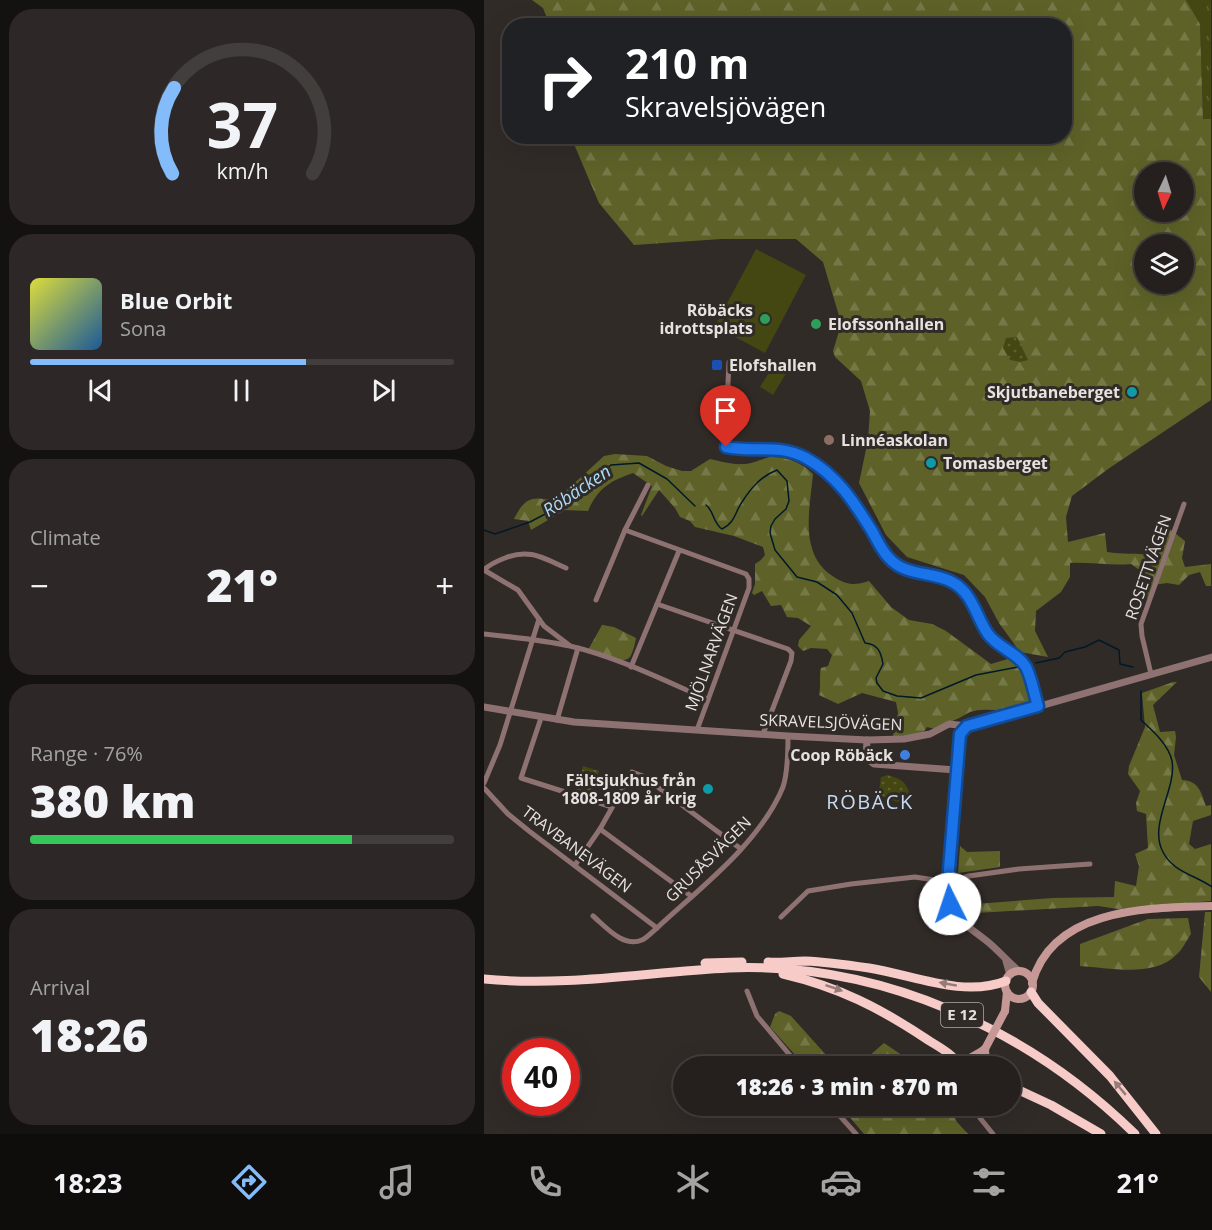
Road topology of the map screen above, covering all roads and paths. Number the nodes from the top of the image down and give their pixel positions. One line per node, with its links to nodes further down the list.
1 (728, 362): 20 (street)
2 (648, 484): 4 (street)
3 (1184, 504): 18 (street, ROSETTVÄGEN)
4 (625, 530): 5 (street); 8 (street)
5 (679, 551): 9 (street); 11 (street, MJÖLNARVÄGEN)
6 (566, 568): 7 (street)
7 (484, 570): 10 (street)
8 (596, 600)
9 (657, 604): 11 (street); 17 (street)
10 (539, 620): 13 (street); 14 (street)
11 (734, 631): 19 (street, MJÖLNARVÄGEN); 27 (street)
12 (484, 634): 13 (street)
13 (532, 640): 14 (street); 22 (street)
14 (571, 646): 15 (street)
15 (578, 648): 17 (street); 24 (street)
16 (1211, 659): 18 (street, SKRAVELSJÖVÄGEN)
17 (631, 667): 19 (street)
18 (1151, 674): 20 (street, SKRAVELSJÖVÄGEN)
19 (707, 699): 26 (street, MJÖLNARVÄGEN)
20 (1038, 706): 25 (street, SKRAVELSJÖVÄGEN)
21 (484, 708): 22 (street, SKRAVELSJÖVÄGEN)
22 (510, 712): 23 (street, SKRAVELSJÖVÄGEN); 31 (street)
23 (541, 718): 24 (street, SKRAVELSJÖVÄGEN); 33 (street)
24 (557, 720): 26 (street, SKRAVELSJÖVÄGEN)
25 (967, 726): 29 (street, SKRAVELSJÖVÄGEN); 30 (street)
26 (697, 730): 27 (street, SKRAVELSJÖVÄGEN)
27 (763, 734): 28 (street, SKRAVELSJÖVÄGEN)
28 (788, 736): 29 (street, SKRAVELSJÖVÄGEN); 35 (street, GRUSÅSVÄGEN)
29 (867, 740): 30 (street)
30 (956, 770): 38 (street)
31 (484, 783)
32 (484, 788): 37 (street, TRAVBANEVÄGEN)
33 (612, 807): 34 (street); 35 (street)
34 (601, 829): 37 (street); 39 (street)
35 (741, 849): 39 (street, GRUSÅSVÄGEN)
36 (1090, 864): 38 (street)
37 (575, 865): 43 (street, TRAVBANEVÄGEN)
38 (948, 882): 42 (street); 44 (street)
39 (691, 896): 43 (street, GRUSÅSVÄGEN)
40 (1212, 906): 45 (main road)
41 (593, 916): 43 (street, GRUSÅSVÄGEN)
42 (781, 917)
43 (657, 927)
44 (1004, 958): 48 (street); 50 (street)
45 (1040, 962): 48 (main road); 52 (main road)
46 (778, 963): 49 (highway, E 12); 50 (highway, one-way to 46); 69 (highway, E 12)
47 (757, 968): 51 (highway, E 12); 59 (highway, one-way to 59); 68 (highway, E 12)
48 (1022, 972): 50 (main road); 52 (main road)
49 (484, 973)
50 (1008, 978): 54 (main road)
51 (484, 979)
52 (1031, 987): 55 (main road); 70 (highway, one-way to 52)
53 (747, 991): 58 (street)
54 (1007, 992): 55 (main road); 56 (main road)
55 (1018, 999): 56 (main road)
56 (1005, 1011): 57 (main road, bridge)
57 (985, 1048): 60 (main road); 61 (main road)
58 (791, 1056)
59 (951, 1056)
60 (976, 1056)
61 (985, 1056)
62 (1021, 1091): 67 (highway)
63 (840, 1116): 65 (street)
64 (980, 1116): 66 (street)
65 (856, 1134)
66 (993, 1134)
67 (1101, 1134)
68 (1135, 1134)
69 (1141, 1134)
70 (1156, 1134)

